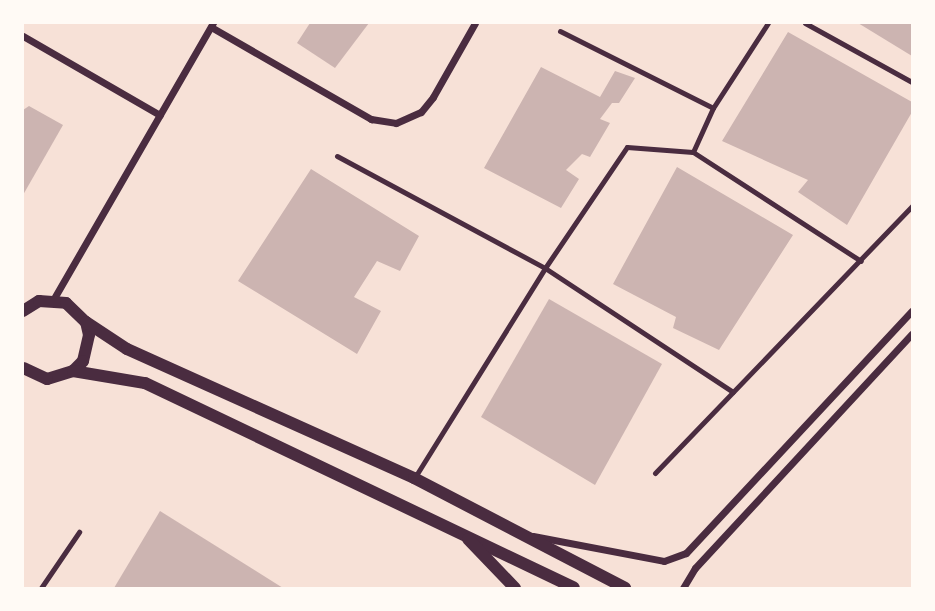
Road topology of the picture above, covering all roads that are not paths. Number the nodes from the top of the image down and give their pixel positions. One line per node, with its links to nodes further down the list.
1 (475, 23): 4 (street)
2 (768, 23): 8 (lane)
3 (805, 23): 7 (lane)
4 (212, 25): 9 (street)
5 (560, 31): 8 (lane)
6 (23, 36): 9 (street)
7 (912, 82)
8 (713, 108): 10 (lane)
9 (160, 115): 15 (street)
10 (693, 152): 13 (lane); 14 (lane)
11 (337, 156): 14 (lane)
12 (912, 206): 13 (lane)
13 (861, 261): 22 (lane)
14 (545, 268): 22 (lane); 24 (lane)
15 (52, 300): 16 (street); 18 (street)
16 (24, 308)
17 (912, 311): 27 (street)
18 (86, 322): 21 (street); 24 (street)
19 (912, 334): 32 (street)
20 (23, 368): 21 (street)
21 (73, 371): 26 (street)
22 (733, 392): 23 (lane)
23 (655, 473)
24 (414, 478): 27 (street)
25 (79, 532): 28 (lane)
26 (464, 534): 29 (street); 30 (street)
27 (527, 536): 31 (street)
28 (41, 588)
29 (515, 588)
30 (574, 588)
31 (625, 588)
32 (683, 588)

